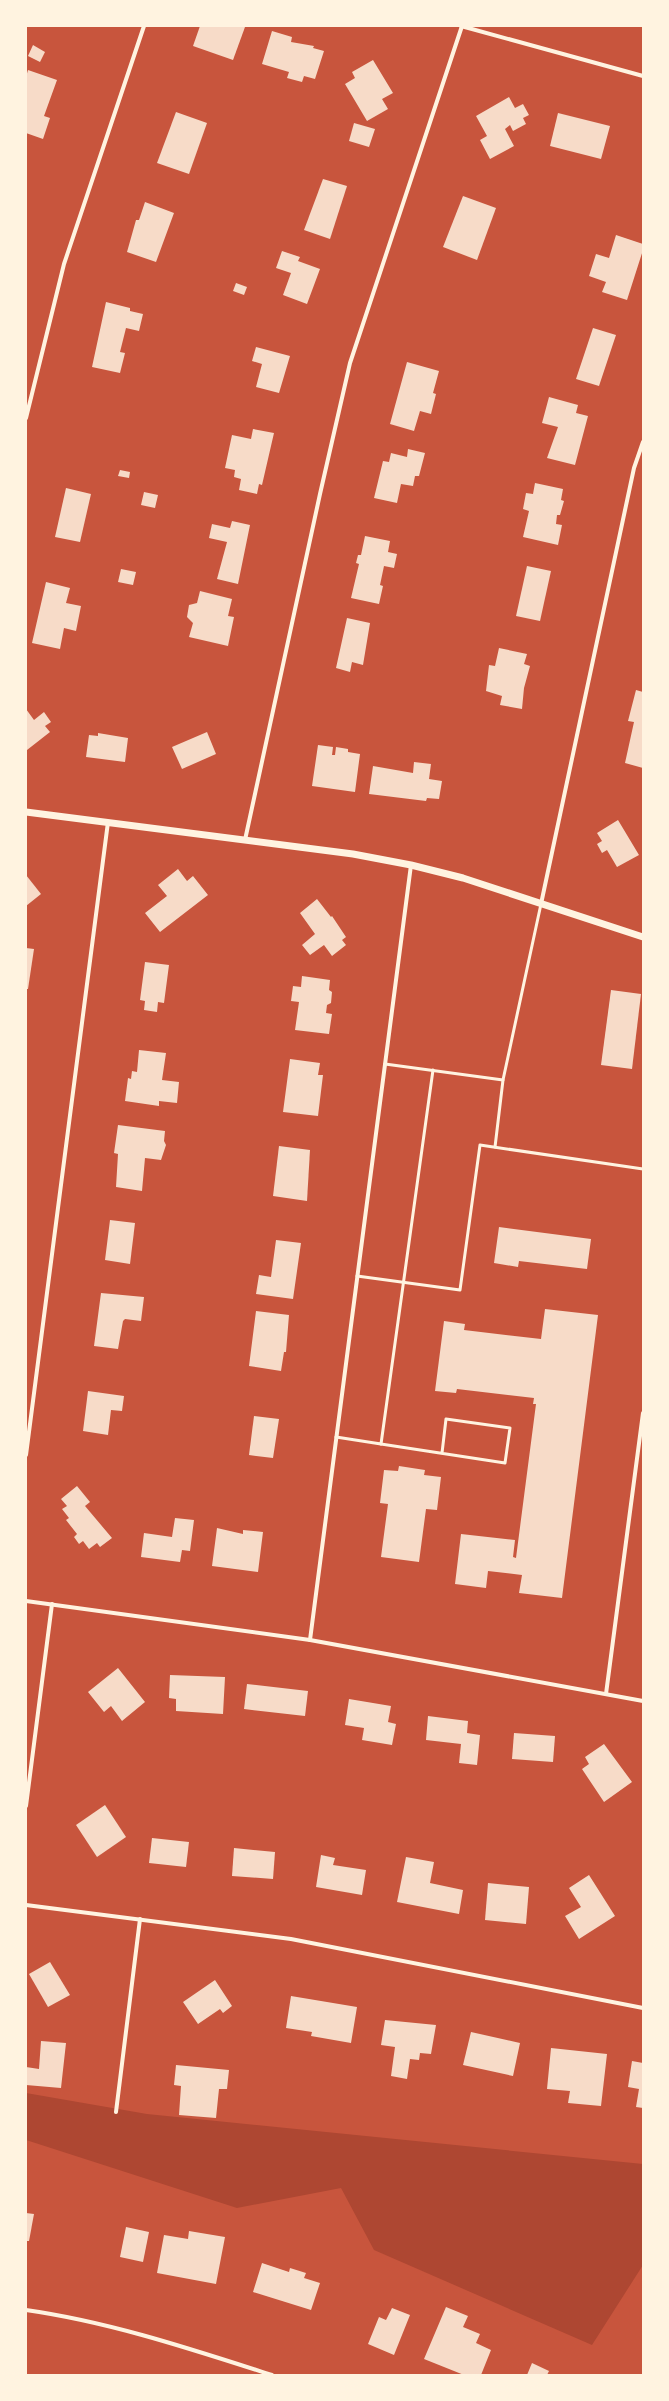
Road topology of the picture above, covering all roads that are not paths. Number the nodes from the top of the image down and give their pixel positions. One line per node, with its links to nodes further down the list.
1 (144, 26): 4 (street)
2 (462, 26): 3 (street); 8 (street)
3 (643, 76)
4 (26, 418)
5 (643, 442): 10 (street)
6 (26, 812): 7 (street)
7 (108, 822): 8 (street); 23 (street)
8 (245, 840): 9 (street)
9 (411, 865): 10 (street); 12 (street)
10 (541, 904): 11 (street); 14 (lane)
11 (643, 937)
12 (385, 1064): 13 (lane); 17 (street)
13 (433, 1070): 14 (lane); 18 (lane)
14 (503, 1080): 15 (lane)
15 (495, 1147): 16 (lane); 18 (lane)
16 (643, 1169)
17 (357, 1276): 18 (lane); 20 (street)
18 (403, 1282): 21 (lane)
19 (643, 1413): 27 (street)
20 (336, 1437): 21 (lane); 26 (street)
21 (380, 1444): 22 (lane)
22 (442, 1453): 22 (lane)
23 (26, 1455)
24 (26, 1601): 25 (street)
25 (52, 1604): 26 (street); 29 (street)
26 (310, 1640): 27 (street)
27 (606, 1694): 28 (street)
28 (643, 1701)
29 (26, 1806)
30 (26, 1905): 31 (street)
31 (140, 1919): 32 (street); 33 (street)
32 (643, 2008)
33 (116, 2112)
34 (26, 2310): 35 (street)
35 (272, 2375)

